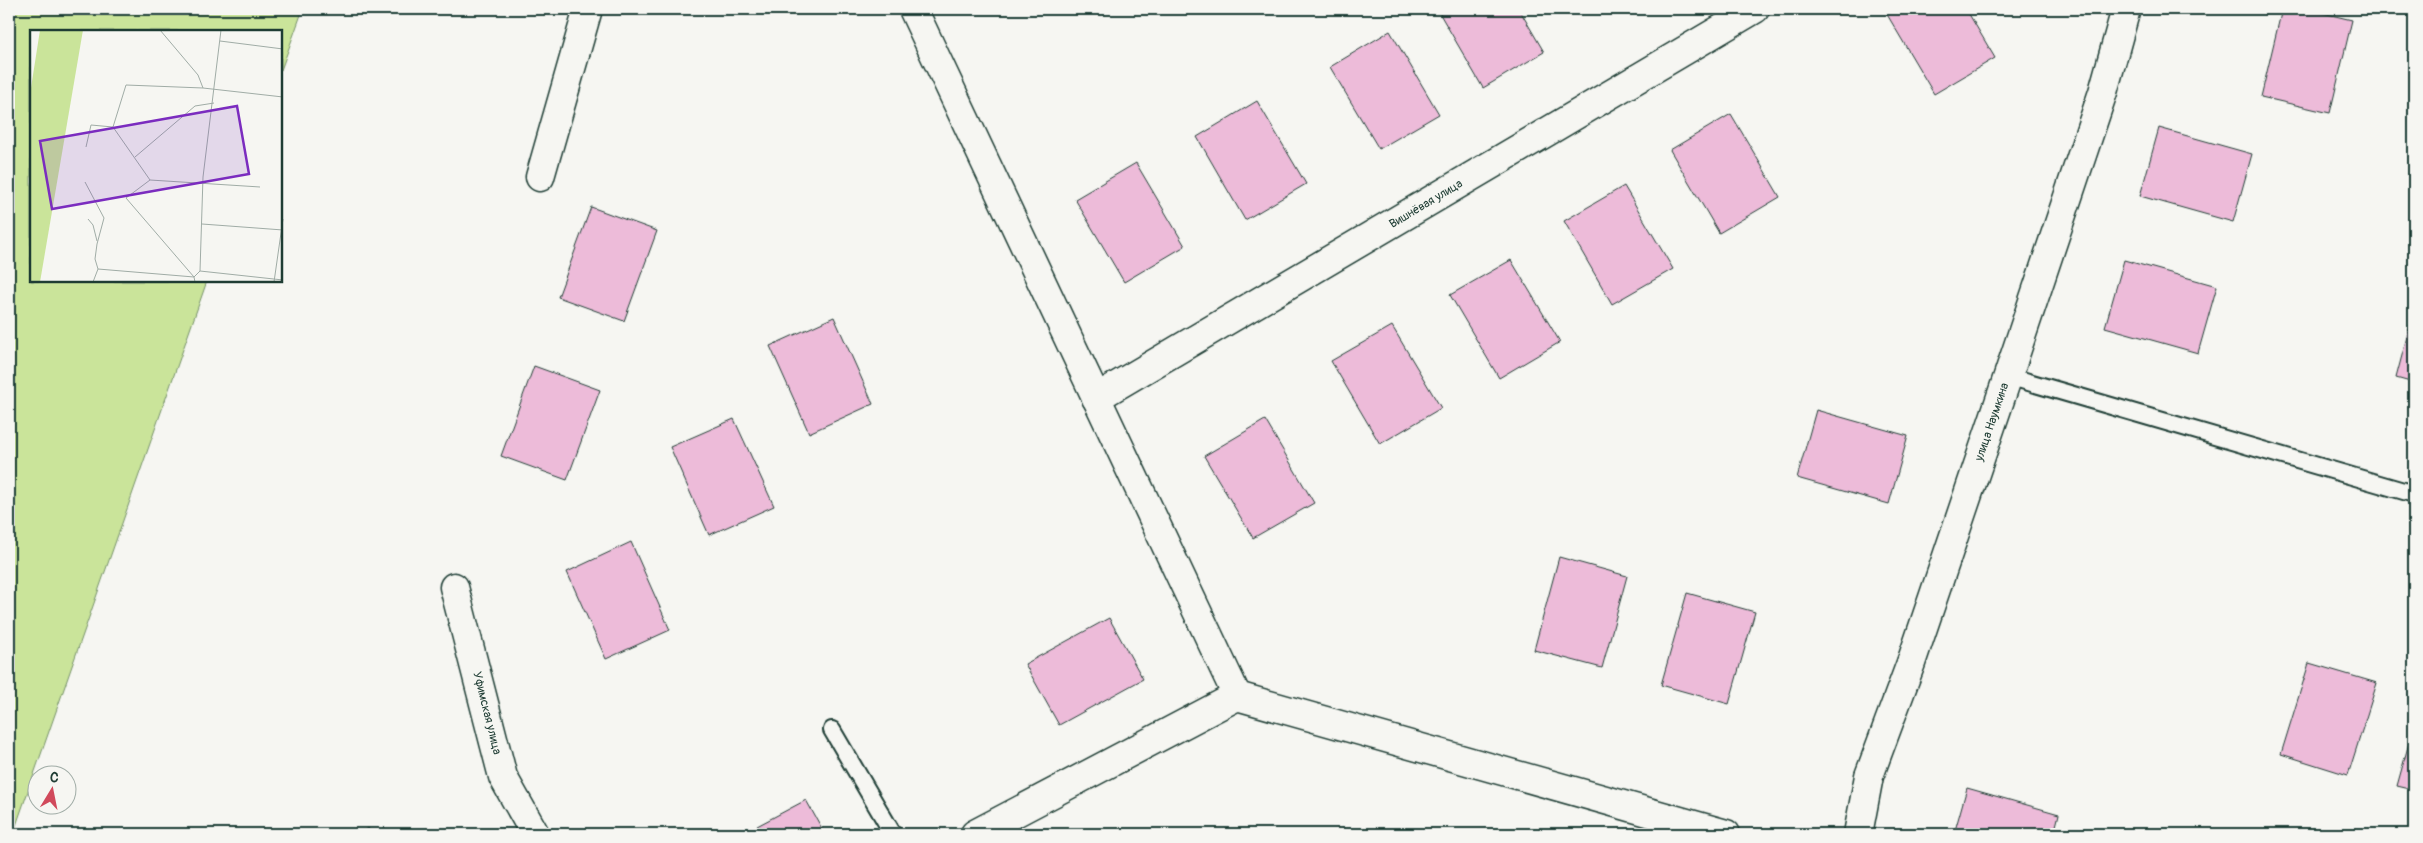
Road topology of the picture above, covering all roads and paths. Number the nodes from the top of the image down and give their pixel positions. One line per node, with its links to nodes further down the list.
1 (588, 9): 5 (street)
2 (913, 9): 7 (street)
3 (1755, 9): 7 (street, Вишнёвая улица)
4 (2126, 9): 6 (street, улица Наумкина)
5 (540, 178)
6 (2008, 376): 8 (lane); 16 (street, улица Наумкина)
7 (1096, 398): 10 (street)
8 (2414, 494)
9 (454, 586): 12 (street, Уфимская улица)
10 (1237, 696): 14 (street); 15 (street)
11 (832, 730): 13 (lane)
12 (535, 834)
13 (893, 834)
14 (975, 834)
15 (1726, 834)
16 (1858, 834)

